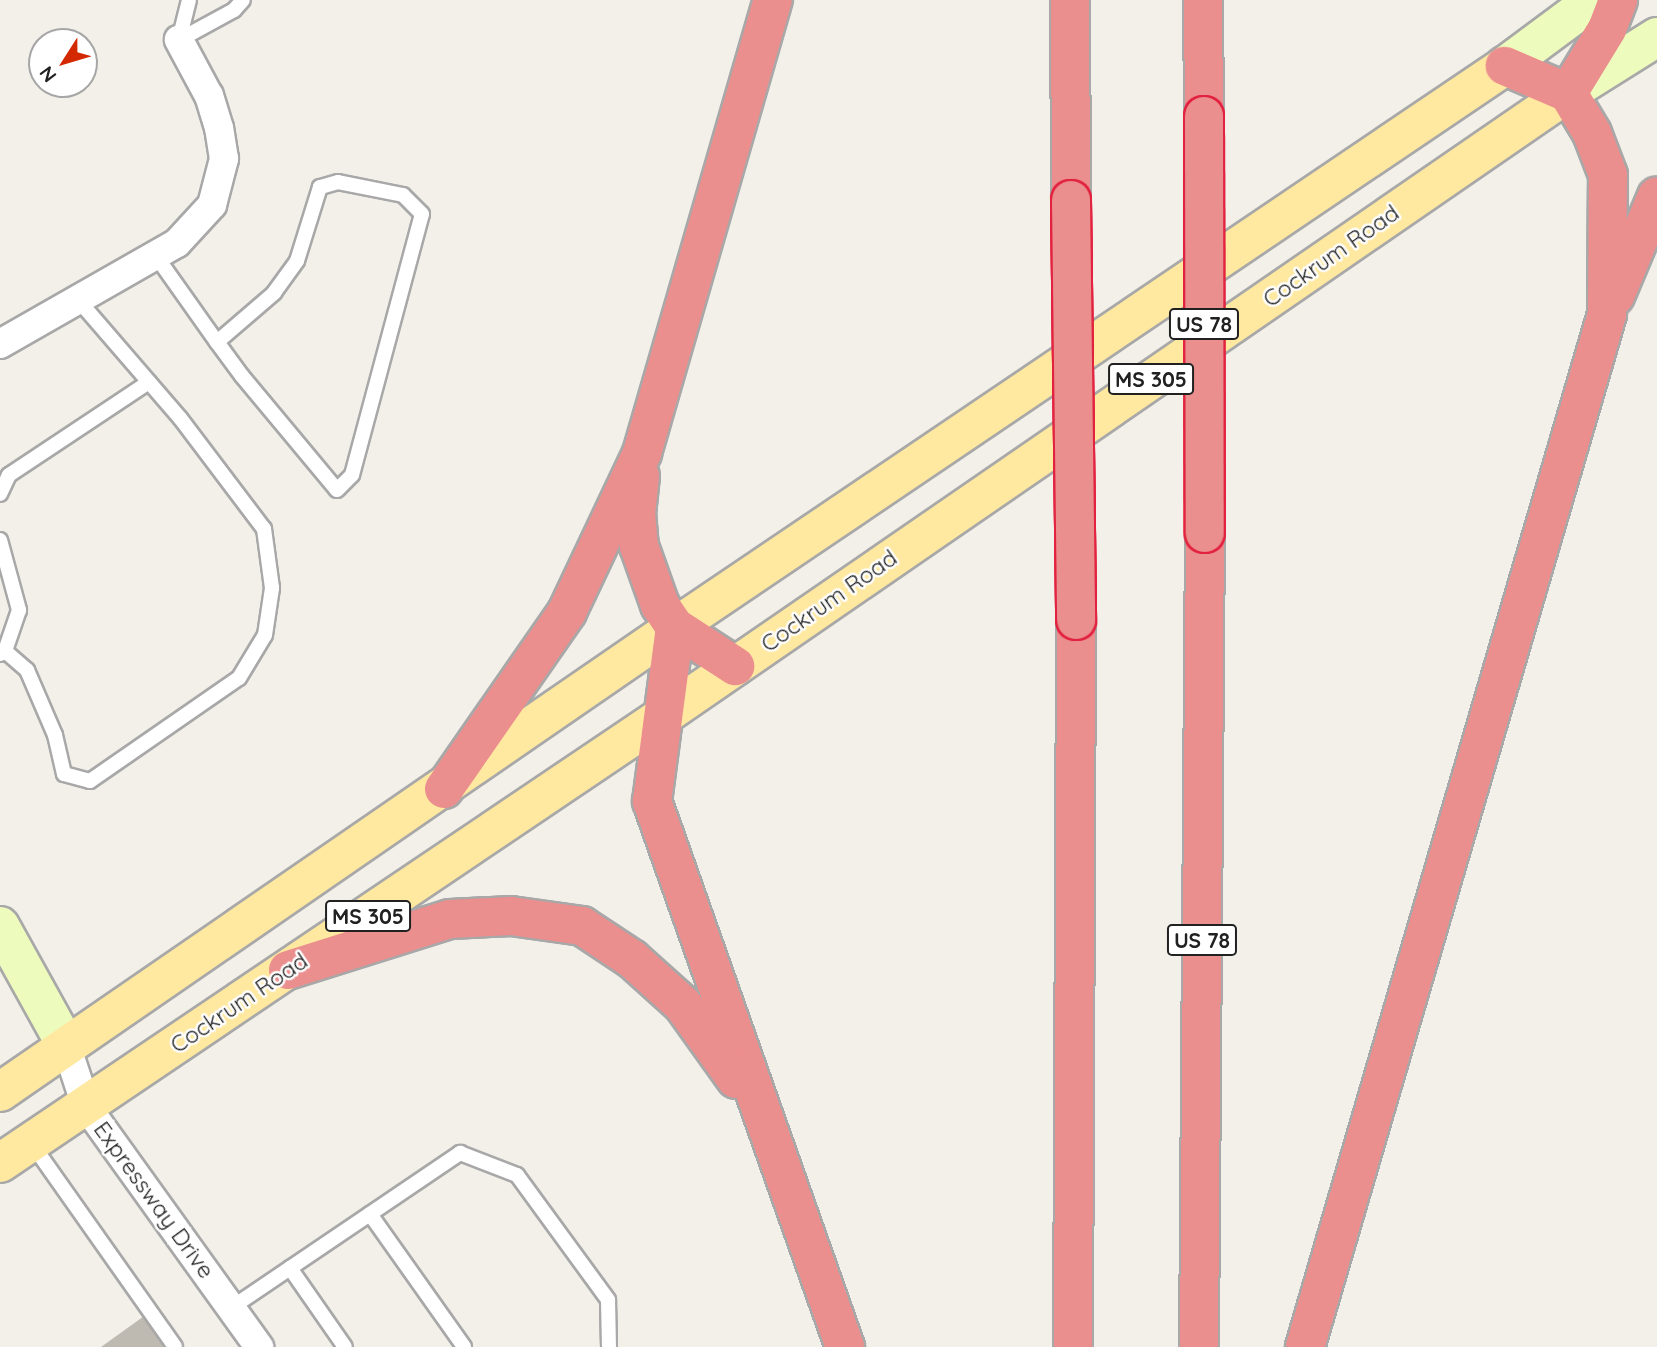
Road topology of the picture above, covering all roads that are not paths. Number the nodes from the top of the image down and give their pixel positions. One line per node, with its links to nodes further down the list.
1 (189, 0): 9 (lane)
2 (243, 0): 9 (lane)
3 (773, 0): 19 (highway)
4 (1070, 0): 43 (highway, bridge)
5 (1203, 0): 44 (highway, US 78, bridge)
6 (1594, 0): 10 (main road, MS 305)
7 (1619, 0): 11 (highway)
8 (1657, 37): 11 (main road, Cockrum Road / MS 305)
9 (178, 40): 13 (street)
10 (1505, 66): 11 (highway); 22 (main road, MS 305)
11 (1568, 93): 15 (highway); 24 (main road, Cockrum Road / MS 305)
12 (1657, 196): 15 (highway)
13 (156, 256): 14 (street); 16 (lane)
14 (79, 301): 17 (street); 18 (lane)
15 (1607, 314): 45 (highway)
16 (217, 342): 16 (lane)
17 (0, 344)
18 (149, 382): 20 (lane); 23 (lane)
19 (642, 453): 22 (highway); 26 (highway)
20 (0, 494)
21 (0, 540): 23 (lane)
22 (675, 627): 24 (highway); 25 (highway); 26 (main road, MS 305)
23 (2, 652)
24 (734, 666): 25 (main road, Cockrum Road / MS 305)
25 (660, 718): 28 (main road, Cockrum Road / MS 305); 32 (highway)
26 (444, 789): 29 (main road, MS 305)
27 (0, 926): 29 (main road)
28 (288, 971): 31 (main road, Cockrum Road / MS 305); 32 (highway)
29 (66, 1045): 30 (main road, MS 305); 31 (street, Expressway Drive)
30 (0, 1092)
31 (86, 1106): 33 (main road, Cockrum Road / MS 305); 36 (street, Expressway Drive)
32 (761, 1115): 42 (highway)
33 (15, 1153): 37 (lane)
34 (370, 1214): 35 (lane); 40 (lane); 41 (lane)
35 (290, 1268): 36 (lane); 39 (lane)
36 (231, 1308): 38 (street, Expressway Drive)
37 (175, 1347)
38 (259, 1347)
39 (345, 1347)
40 (464, 1347)
41 (609, 1347)
42 (845, 1347)
43 (1073, 1347)
44 (1199, 1347)
45 (1305, 1347)

